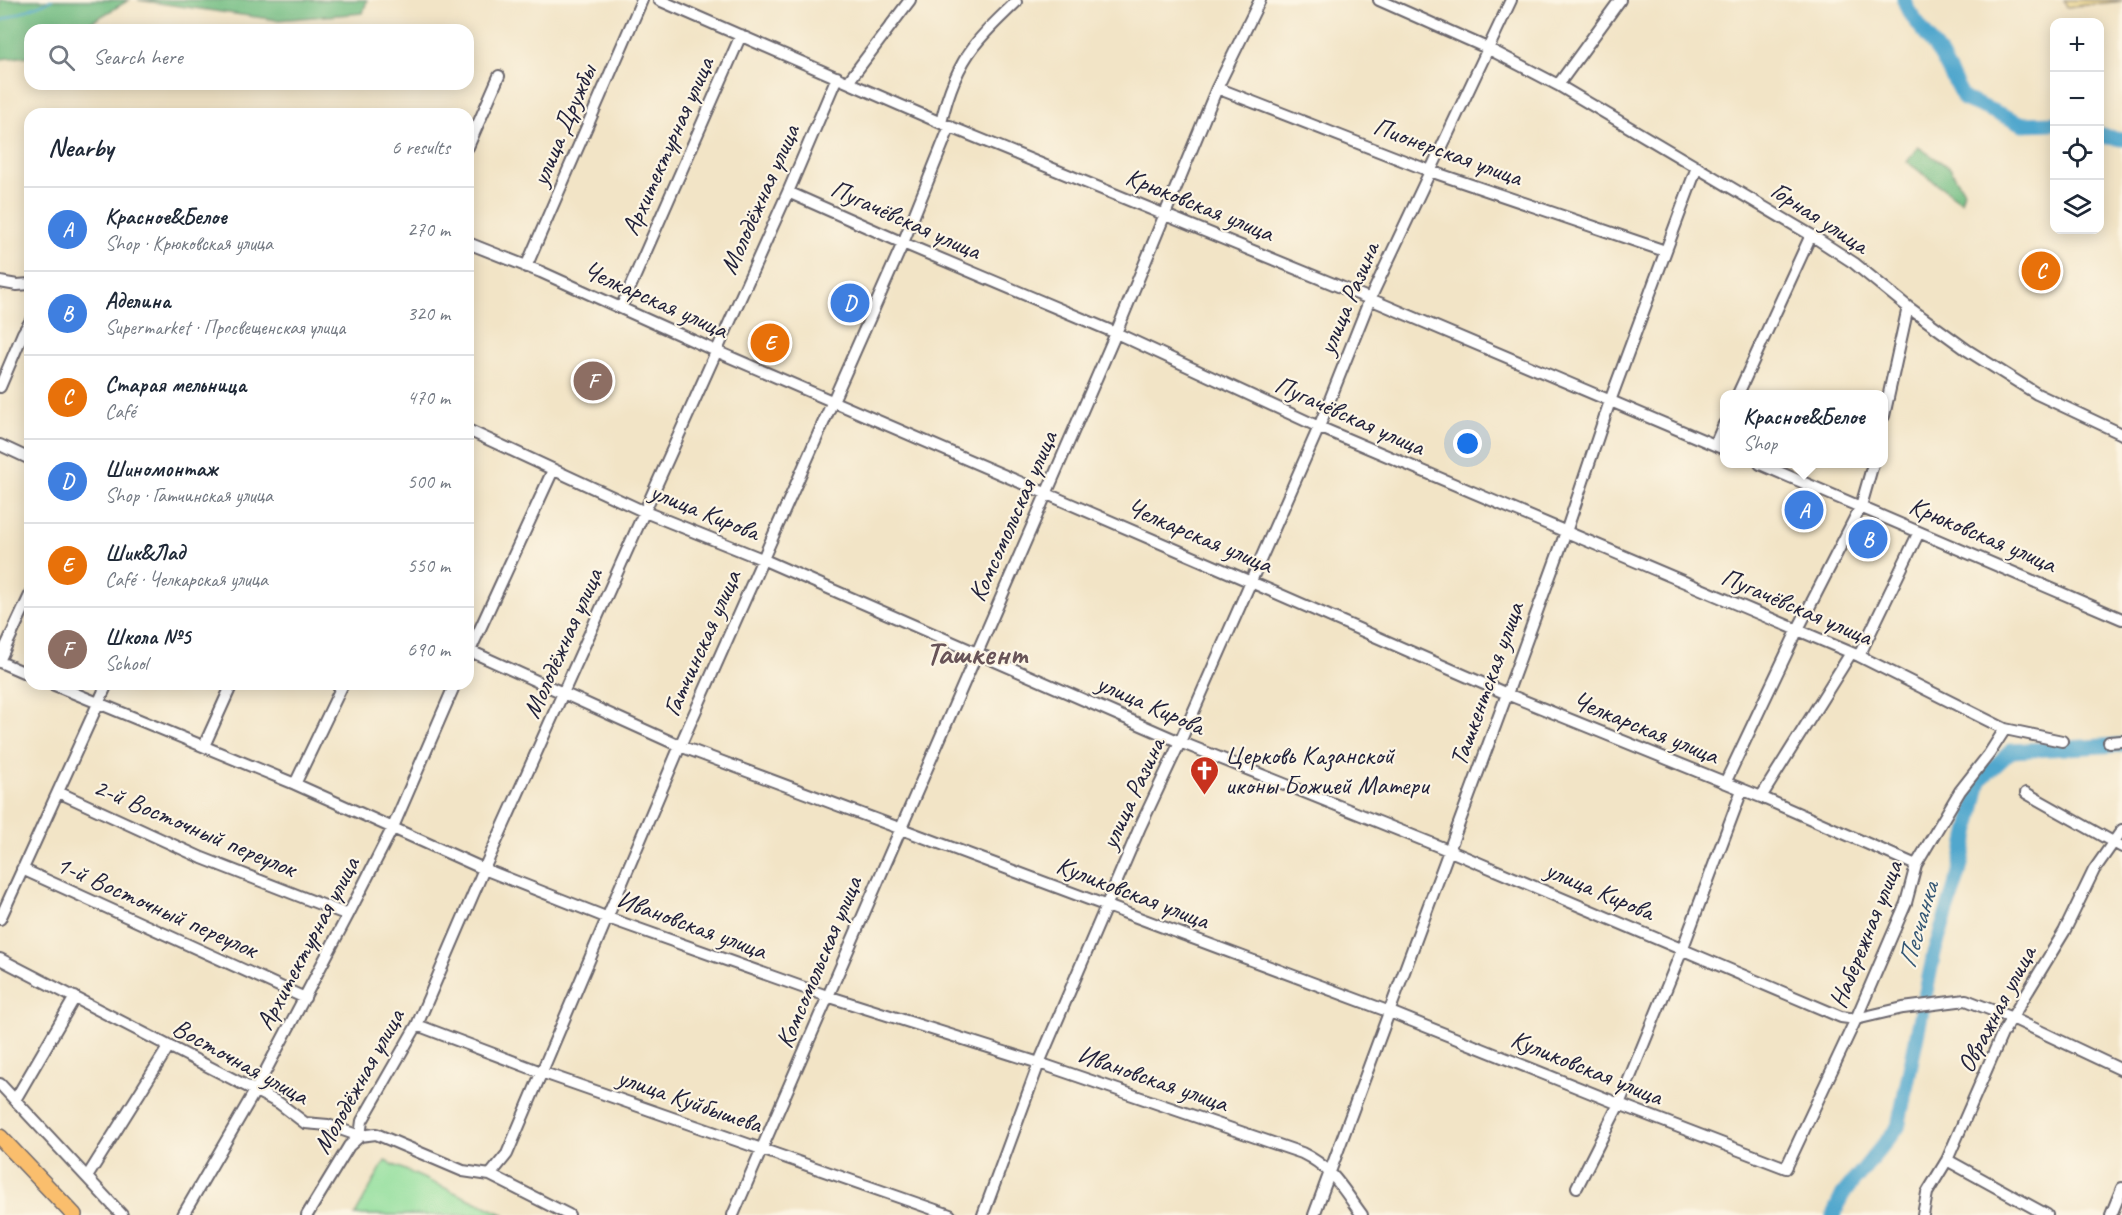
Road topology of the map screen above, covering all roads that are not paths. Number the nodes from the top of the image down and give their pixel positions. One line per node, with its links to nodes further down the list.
1 (642, 0): 26 (street, улица Дружбы)
2 (659, 0): 9 (street, Крюковская улица)
3 (910, 0): 13 (street)
4 (1260, 0): 15 (street, Комсомольская улица)
5 (1378, 0): 10 (street, Горная улица)
6 (1511, 0): 10 (street, улица Разина)
7 (1620, 0): 14 (street)
8 (1016, 2): 16 (street, Гатчинская улица)
9 (741, 35): 12 (street, Крюковская улица); 32 (street, Архитектурная улица)
10 (1487, 48): 14 (street, Горная улица); 19 (street, улица Разина)
11 (499, 76): 17 (street)
12 (837, 77): 13 (street, Крюковская улица); 20 (street, Молодёжная улица)
13 (848, 82): 16 (street, Крюковская улица)
14 (1558, 85): 18 (street, Горная улица)
15 (1217, 88): 19 (street, Пионерская улица); 21 (street, Комсомольская улица)
16 (945, 124): 21 (street, Крюковская улица); 23 (street, Гатчинская улица)
17 (474, 133)
18 (1697, 167): 22 (street, Горная улица); 25 (street, Ташкентская улица)
19 (1430, 171): 25 (street, Пионерская улица); 31 (street, улица Разина)
20 (788, 192): 23 (street, Пугачёвская улица); 36 (street, Молодёжная улица)
21 (1164, 213): 31 (street, Крюковская улица); 35 (street, Комсомольская улица)
22 (1811, 235): 33 (street, Горная улица); 38 (street)
23 (903, 243): 35 (street, Пугачёвская улица); 40 (street, Гатчинская улица)
24 (474, 245): 26 (street, Челкарская улица)
25 (1665, 250): 41 (street, Ташкентская улица)
26 (526, 267): 32 (street, Челкарская улица)
27 (0, 282): 29 (street)
28 (24, 284): 29 (street)
29 (17, 285): 30 (street)
30 (24, 288)
31 (1370, 298): 41 (street, Крюковская улица); 42 (street, улица Разина)
32 (621, 308): 36 (street, Челкарская улица)
33 (1908, 308): 39 (street); 44 (street, Горная улица)
34 (24, 331): 37 (street)
35 (1116, 333): 42 (street, Пугачёвская улица); 51 (street, Комсомольская улица)
36 (716, 351): 40 (street, Челкарская улица); 53 (street, Молодёжная улица)
37 (0, 387)
38 (1740, 390)
39 (1888, 398)
40 (833, 401): 51 (street, Челкарская улица); 56 (street, Гатчинская улица)
41 (1610, 401): 46 (street, Крюковская улица); 54 (street, Ташкентская улица)
42 (1319, 428): 54 (street, Пугачёвская улица); 57 (street, улица Разина)
43 (474, 433): 50 (street, улица Кирова)
44 (2122, 434)
45 (0, 445): 47 (street)
46 (1720, 447)
47 (24, 456)
48 (1770, 468): 52 (street, Крюковская улица)
49 (1872, 468): 52 (street)
50 (554, 470): 53 (street, улица Кирова); 61 (street)
51 (1046, 493): 57 (street, Челкарская улица); 62 (street, Комсомольская улица)
52 (1861, 506): 55 (street, Крюковская улица); 60 (street)
53 (645, 512): 56 (street, улица Кирова); 73 (street, Молодёжная улица)
54 (1566, 532): 60 (street, Пугачёвская улица); 72 (street, Ташкентская улица)
55 (1919, 532): 59 (street, Крюковская улица); 64 (street)
56 (762, 559): 62 (street, улица Кирова); 81 (street, Гатчинская улица)
57 (1251, 582): 72 (street, Челкарская улица); 78 (street, улица Разина)
58 (24, 608): 65 (street)
59 (2122, 619)
60 (1798, 629): 64 (street, Пугачёвская улица); 82 (street)
61 (474, 641)
62 (976, 653): 78 (street, улица Кирова); 89 (street, Комсомольская улица)
63 (474, 654): 73 (street, Куликовская улица)
64 (1855, 655): 75 (street, Пугачёвская улица); 87 (street)
65 (0, 661): 66 (street)
66 (24, 672)
67 (67, 690): 74 (street, Ивановская улица)
68 (104, 690): 74 (street)
69 (229, 690): 80 (street)
70 (340, 690): 83 (street)
71 (452, 690): 88 (street, Архитектурная улица)
72 (1507, 694): 82 (street, Челкарская улица); 92 (street, Ташкентская улица)
73 (564, 695): 81 (street, Куликовская улица); 95 (street, Молодёжная улица)
74 (98, 703): 80 (street, Ивановская улица); 85 (street)
75 (2006, 729): 76 (street, Пугачёвская улица); 93 (street, Набережная улица)
76 (2062, 741)
77 (2122, 741): 79 (street)
78 (1180, 742): 92 (street, улица Кирова); 96 (street, улица Разина)
79 (2109, 742)
80 (204, 746): 83 (street, Ивановская улица)
81 (680, 746): 89 (street, Куликовская улица); 98 (street, Гатчинская улица)
82 (1725, 783): 84 (street, Челкарская улица)
83 (295, 784): 88 (street, Ивановская улица)
84 (1742, 790): 87 (street, Челкарская улица); 100 (street)
85 (58, 792): 94 (street); 97 (street, 2-й Восточный переулок)
86 (2026, 793): 91 (street)
87 (1761, 797): 93 (street, Челкарская улица)
88 (393, 827): 95 (street, Ивановская улица); 97 (street, Архитектурная улица)
89 (901, 829): 96 (street, Куликовская улица); 102 (street, Комсомольская улица)
90 (2122, 830): 91 (street, Овражная улица)
91 (2118, 845): 106 (street, Овражная улица)
92 (1448, 850): 100 (street, улица Кирова); 105 (street, Ташкентская улица)
93 (1916, 864): 107 (street, Набережная улица)
94 (22, 869): 99 (street); 104 (street, 1-й Восточный переулок)
95 (484, 869): 98 (street, Ивановская улица); 108 (street, Молодёжная улица)
96 (1106, 906): 105 (street, Куликовская улица); 110 (street, улица Разина)
97 (348, 915): 104 (street, Архитектурная улица)
98 (608, 918): 102 (street, Ивановская улица); 112 (street, Гатчинская улица)
99 (0, 919)
100 (1682, 950): 107 (street, улица Кирова); 116 (street)
101 (0, 959): 103 (street, Восточная улица)
102 (827, 996): 110 (street, Ивановская улица); 119 (street, Комсомольская улица)
103 (75, 997): 109 (street, Восточная улица); 115 (street)
104 (305, 998): 114 (street, Архитектурная улица)
105 (1390, 1012): 116 (street, Куликовская улица); 122 (street, Ташкентская улица)
106 (2012, 1018): 107 (street); 111 (street); 120 (street, Овражная улица)
107 (1856, 1019): 121 (street, Набережная улица)
108 (417, 1025): 112 (street, улица Куйбышева); 117 (street, Молодёжная улица)
109 (169, 1046): 114 (street, Восточная улица); 124 (street)
110 (1039, 1063): 122 (street, Ивановская улица); 135 (street, улица Разина)
111 (2122, 1070)
112 (541, 1072): 119 (street, улица Куйбышева); 123 (street, Гатчинская улица)
113 (0, 1084): 115 (street)
114 (255, 1091): 117 (street, Восточная улица); 130 (street, Архитектурная улица)
115 (15, 1100): 124 (street)
116 (1618, 1104): 121 (street, Куликовская улица); 125 (street)
117 (360, 1136): 123 (street, Восточная улица); 131 (street, Молодёжная улица)
118 (0, 1137): 128 (highway)
119 (762, 1149): 133 (street, Комсомольская улица); 134 (street, улица Куйбышева)
120 (1947, 1160): 127 (street); 138 (street, Овражная улица)
121 (1786, 1168)
122 (1330, 1171): 136 (street, Ташкентская улица); 137 (street)
123 (490, 1175): 132 (street, Восточная улица)
124 (87, 1177): 129 (street)
125 (1577, 1187)
126 (2122, 1188): 140 (street)
127 (2033, 1212): 139 (street)
128 (74, 1215)
129 (122, 1215)
130 (183, 1215)
131 (307, 1215)
132 (568, 1215)
133 (733, 1215)
134 (950, 1215)
135 (983, 1215)
136 (1314, 1215)
137 (1362, 1215)
138 (1923, 1215)
139 (2047, 1215)
140 (2110, 1215)

